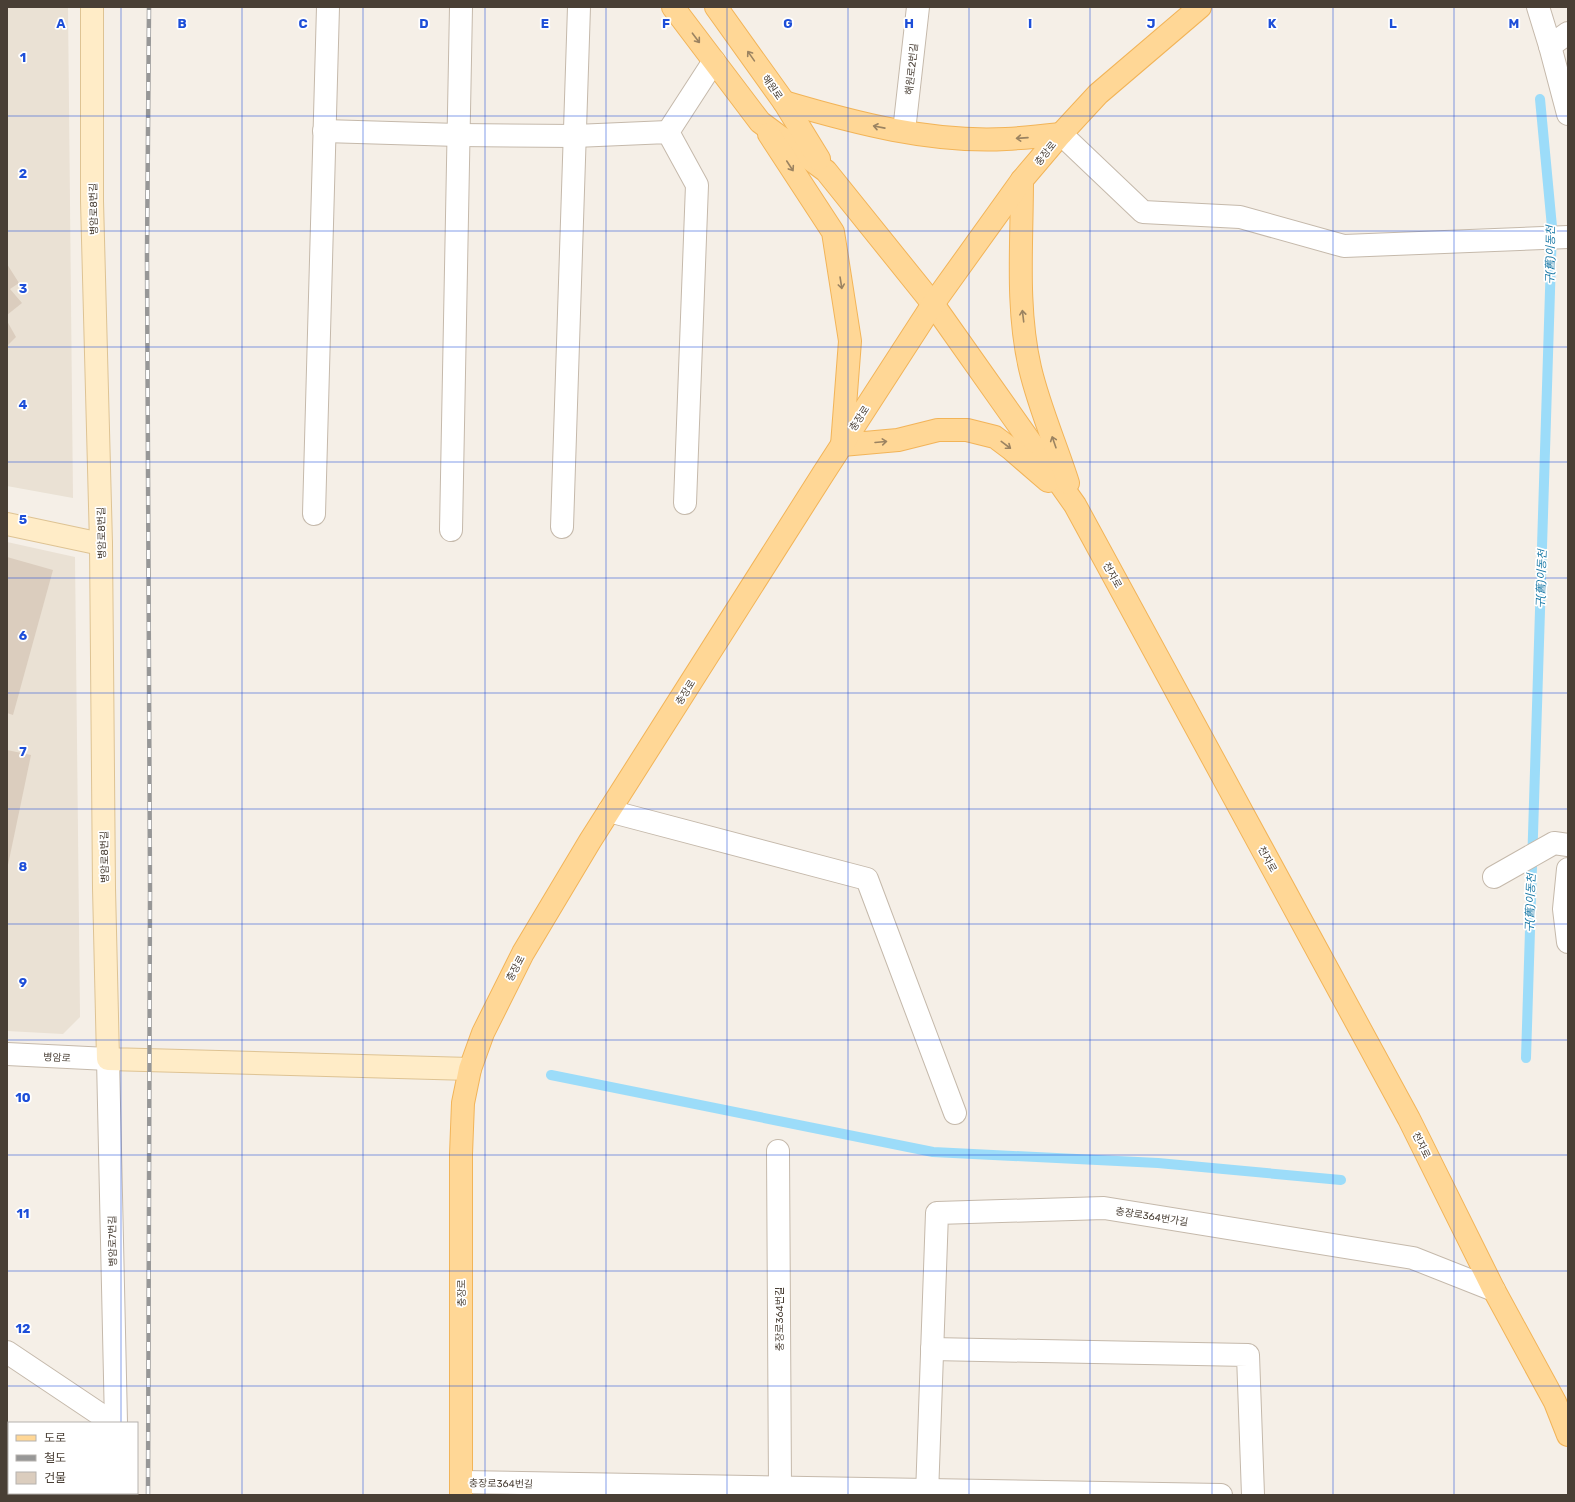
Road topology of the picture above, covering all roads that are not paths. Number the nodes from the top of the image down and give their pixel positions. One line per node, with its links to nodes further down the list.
1 (92, 7): 33 (street, 병암로8번길)
2 (328, 7): 16 (street)
3 (461, 7): 20 (street)
4 (579, 7): 21 (street)
5 (673, 7): 12 (main road, one-way to 12)
6 (716, 7): 13 (main road, 해원로, one-way to 6)
7 (918, 7): 17 (street, 해원로2번길)
8 (1200, 7): 19 (main road, 충장로)
9 (1538, 7): 11 (street)
10 (1568, 32): 11 (street)
11 (1550, 46): 14 (street)
12 (714, 61): 15 (main road); 18 (street)
13 (784, 102): 17 (main road, one-way to 13); 22 (main road, 해원로)
14 (1568, 114)
15 (760, 122): 22 (main road); 26 (main road, one-way to 26)
16 (324, 131): 20 (street); 29 (street)
17 (904, 131): 19 (main road, one-way to 17)
18 (668, 132): 21 (street); 27 (street)
19 (1061, 134): 23 (main road, 충장로); 24 (street)
20 (458, 135): 21 (street); 32 (street)
21 (575, 136): 31 (street)
22 (826, 170): 25 (main road, 천자로)
23 (1022, 180): 25 (main road, 충장로); 28 (main road, one-way to 23)
24 (1568, 237)
25 (933, 304): 26 (main road, 충장로); 28 (main road, 천자로)
26 (842, 445): 28 (main road, one-way to 28); 34 (main road, 충장로)
27 (685, 503)
28 (1075, 505): 44 (main road, 천자로)
29 (314, 514)
30 (7, 524): 33 (street)
31 (562, 527)
32 (451, 530)
33 (101, 544): 40 (street, 병암로8번길)
34 (609, 811): 41 (main road, 충장로); 42 (street)
35 (1561, 844): 37 (street)
36 (1568, 869): 38 (street)
37 (1494, 877)
38 (1568, 942)
39 (7, 1054): 40 (street, 병암로)
40 (108, 1059): 41 (street); 48 (street, 병암로7번길)
41 (470, 1069): 51 (main road, 충장로)
42 (955, 1113)
43 (778, 1151): 50 (street, 충장로364번길)
44 (1494, 1290): 45 (street, 충장로364번가길); 49 (main road, 천자로)
45 (932, 1349): 52 (street, 충장로364번가길); 54 (street)
46 (7, 1352): 47 (street)
47 (112, 1422)
48 (116, 1422)
49 (1568, 1435)
50 (780, 1487): 51 (street, 충장로364번길); 52 (street, 충장로364번길)
51 (461, 1489)
52 (927, 1492): 53 (street, 충장로364번길)
53 (1221, 1495)
54 (1253, 1495)

